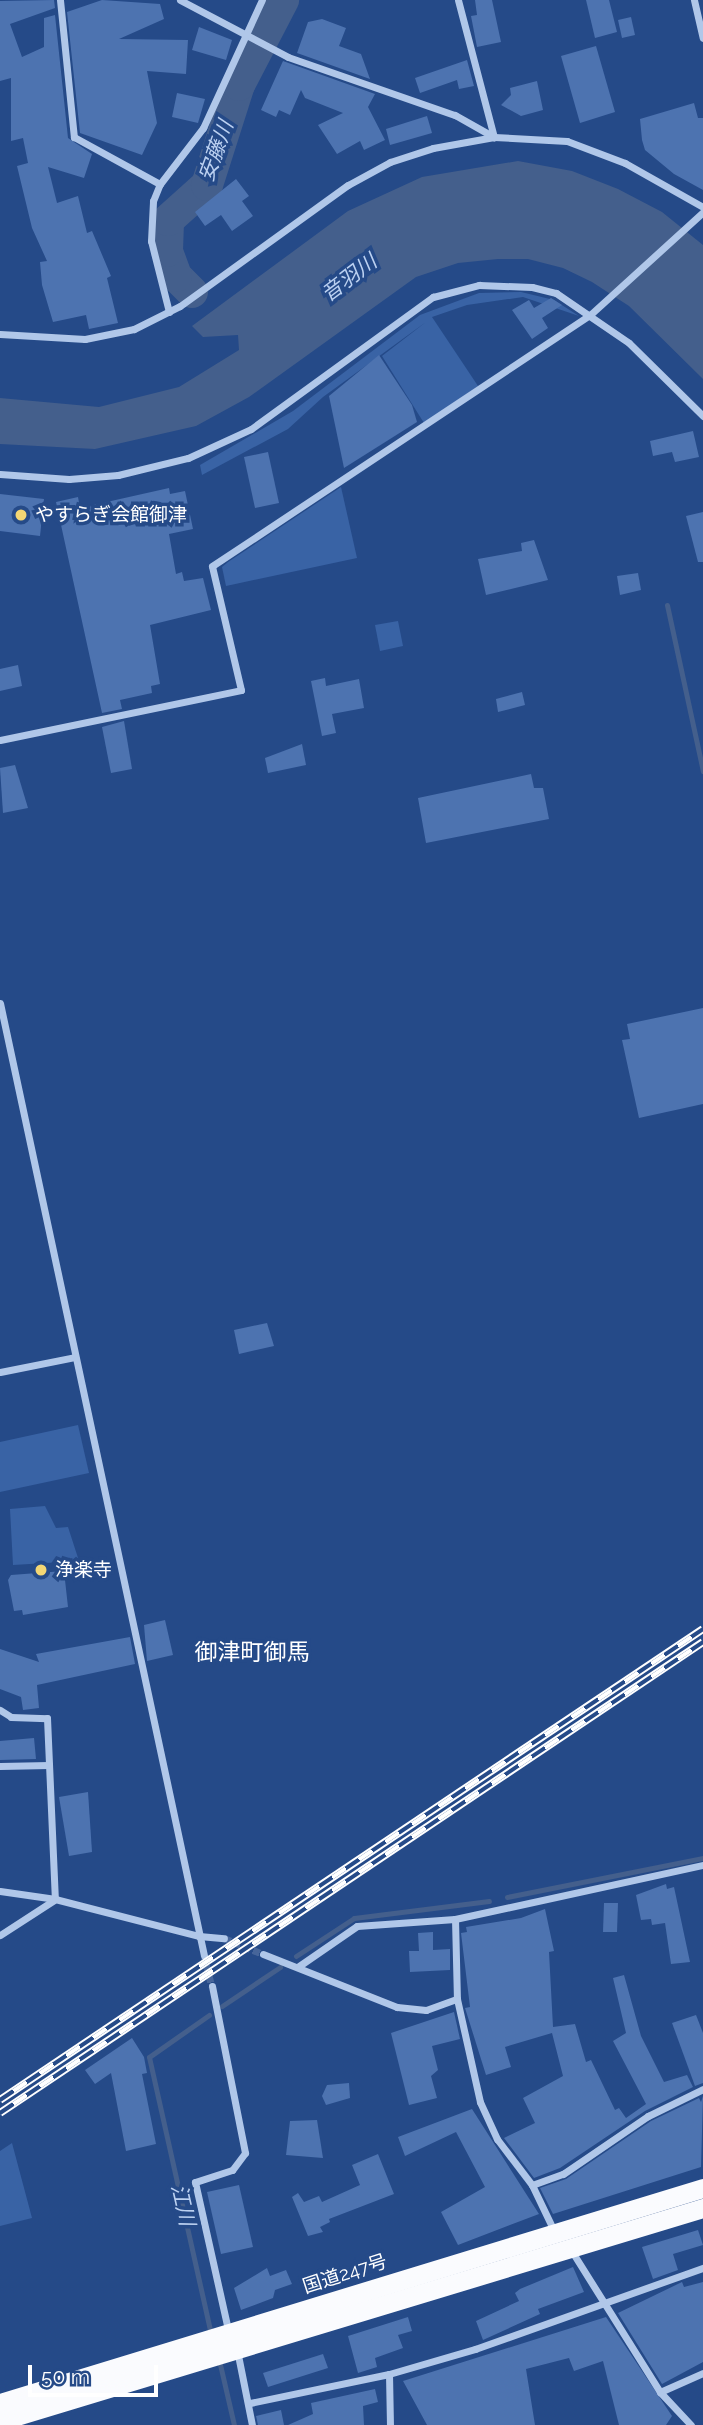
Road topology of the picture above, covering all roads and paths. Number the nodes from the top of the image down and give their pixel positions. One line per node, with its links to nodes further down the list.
1 (60, 0): 9 (street)
2 (180, 0): 6 (street)
3 (262, 0): 6 (street)
4 (458, 0): 8 (street)
5 (694, 0): 7 (street)
6 (244, 34): 8 (street); 9 (street)
7 (703, 38)
8 (494, 137): 10 (street); 11 (street)
9 (160, 184): 11 (street)
10 (702, 211): 12 (street)
11 (170, 312): 13 (street)
12 (591, 314): 14 (street); 15 (street); 16 (street)
13 (0, 334)
14 (703, 416)
15 (0, 474)
16 (0, 740)
17 (0, 1003): 18 (street)
18 (75, 1357): 19 (street); 28 (street)
19 (0, 1372)
20 (0, 1710): 21 (street)
21 (49, 1765): 22 (street); 25 (street)
22 (0, 1766)
23 (703, 1866): 26 (street)
24 (0, 1891): 25 (street)
25 (55, 1899): 27 (street); 28 (street)
26 (455, 1919): 32 (street); 34 (street)
27 (0, 1935)
28 (199, 1936): 29 (street); 31 (street)
29 (224, 1938)
30 (263, 1954): 32 (street)
31 (204, 1955)
32 (299, 1966): 34 (street)
33 (212, 1986): 43 (street)
34 (457, 1999): 36 (street)
35 (703, 2089): 36 (street)
36 (532, 2185): 39 (street)
37 (703, 2188): 39 (highway, 国道247号)
38 (703, 2208): 40 (highway, 国道247号)
39 (555, 2232): 43 (highway, 国道247号)
40 (570, 2248): 42 (street); 43 (highway, 国道247号)
41 (703, 2269): 42 (street)
42 (605, 2303): 45 (street); 46 (street)
43 (221, 2346): 47 (street); 48 (highway, 国道247号)
44 (703, 2373): 46 (street)
45 (389, 2374): 47 (street); 50 (street)
46 (660, 2392): 51 (street)
47 (250, 2403): 49 (street)
48 (7, 2417)
49 (252, 2425)
50 (390, 2425)
51 (691, 2425)

